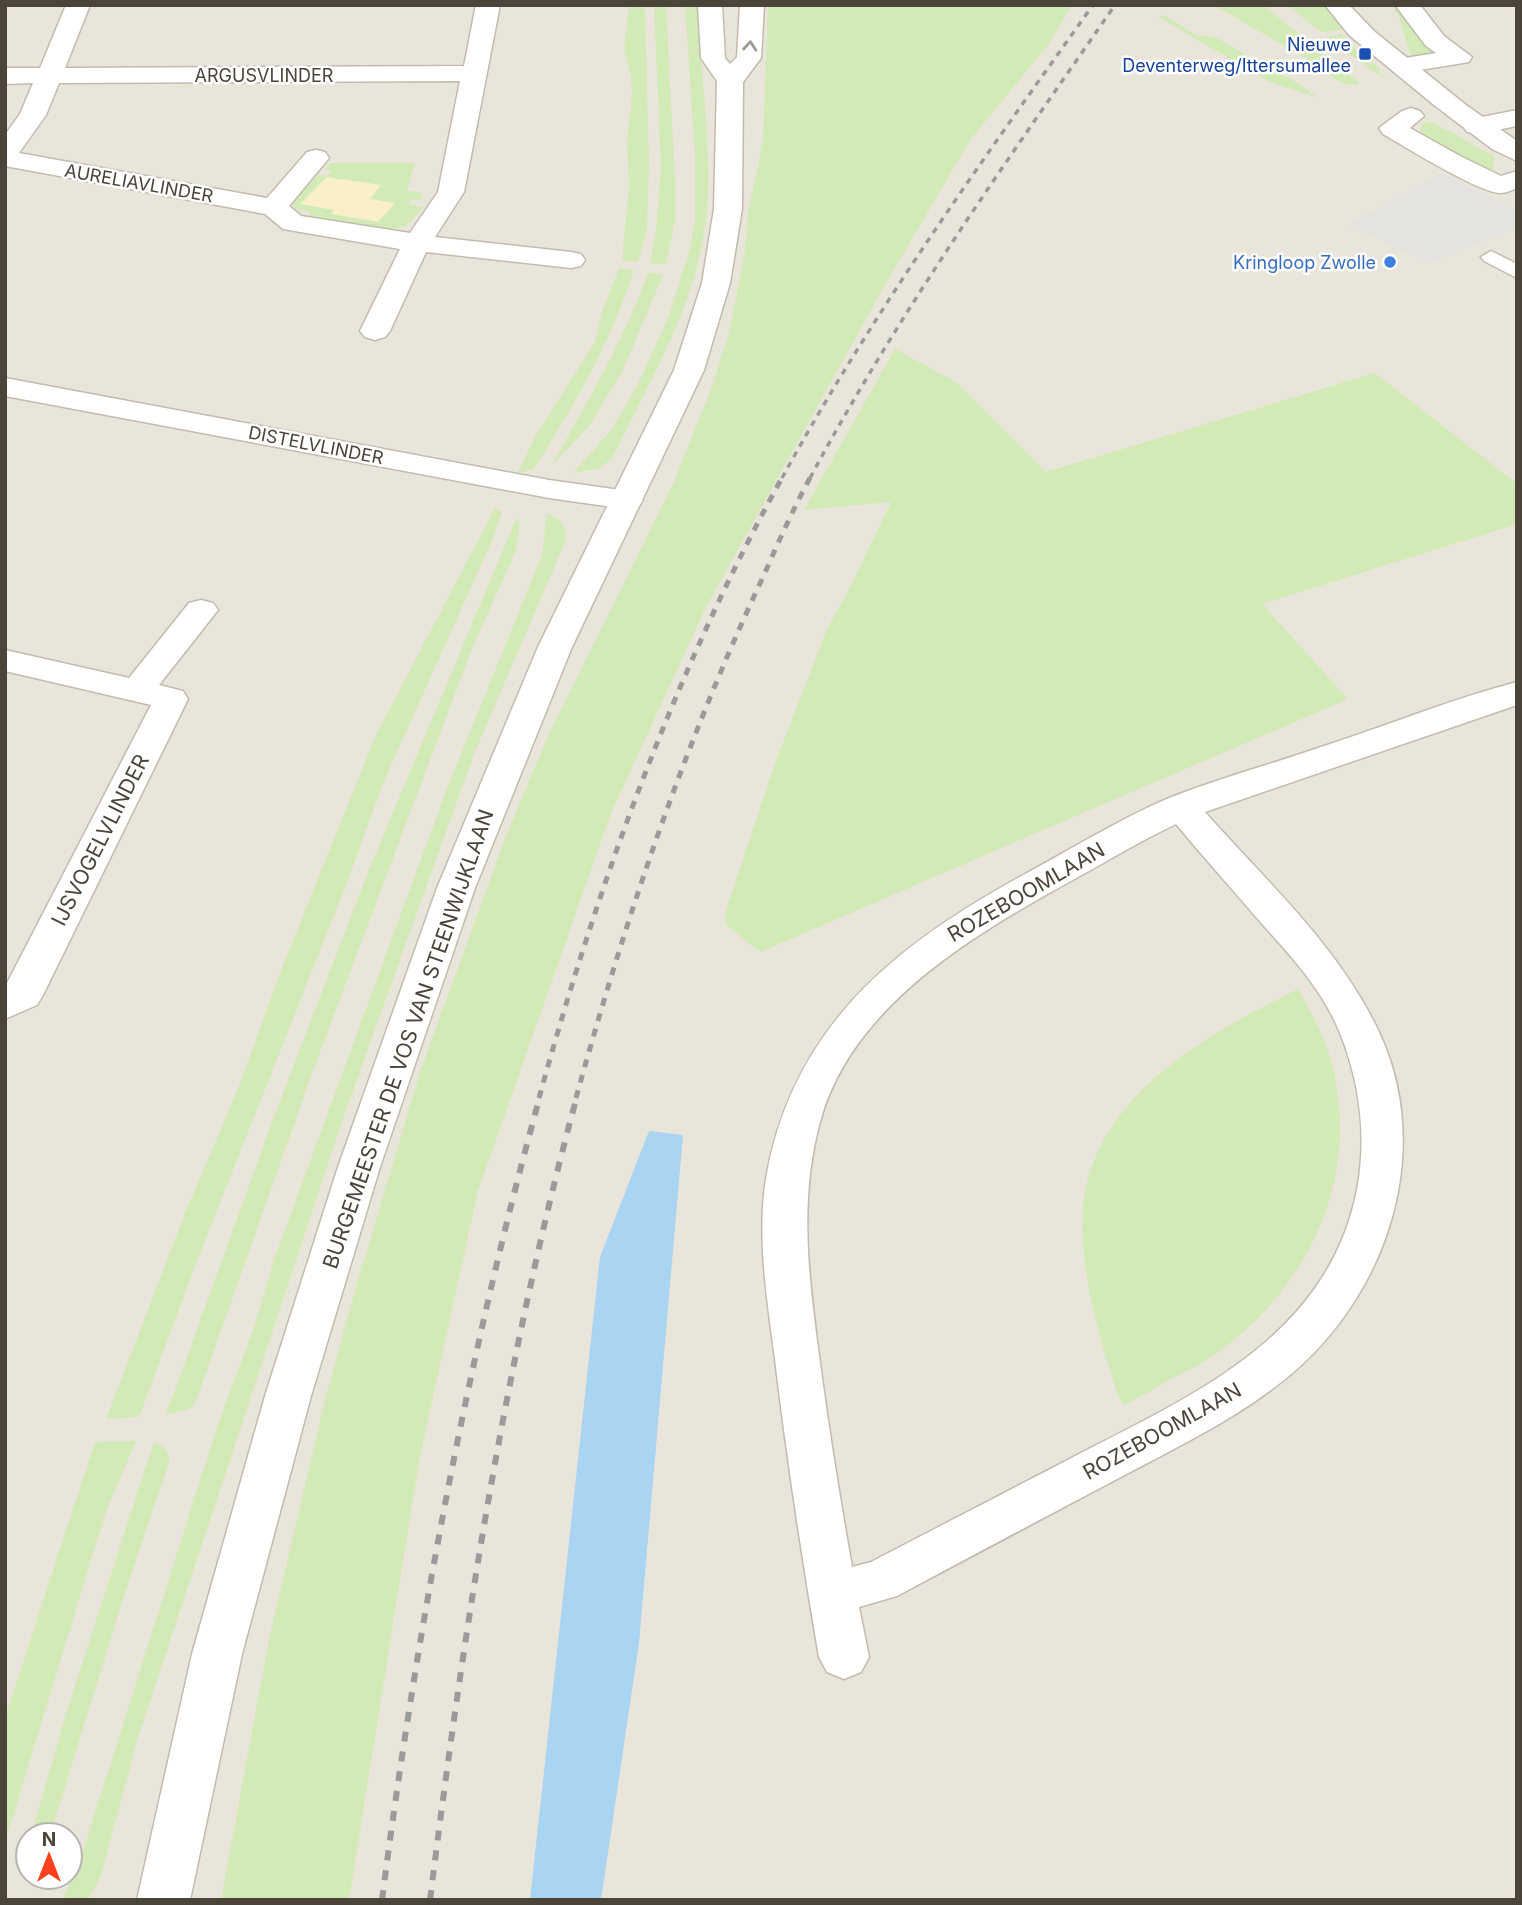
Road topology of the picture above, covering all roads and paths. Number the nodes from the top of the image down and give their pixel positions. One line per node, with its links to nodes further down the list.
1 (78, 5): 11 (street)
2 (488, 5): 9 (street)
3 (710, 5): 12 (street)
4 (752, 5): 12 (street, one-way to 4)
5 (1337, 5): 8 (street)
6 (1407, 5): 8 (street)
7 (1377, 15): 8 (street)
8 (1402, 65): 15 (street)
9 (476, 74): 11 (street, ARGUSVLINDER); 21 (street)
10 (5, 76): 11 (street, ARGUSVLINDER)
11 (51, 76): 17 (street)
12 (730, 81): 27 (street, BURGEMEESTER DE VOS VAN STEENWIJKLAAN)
13 (1410, 116): 19 (street)
14 (1517, 118): 15 (street)
15 (1476, 126): 16 (street)
16 (1517, 153)
17 (5, 156): 20 (street, AURELIAVLINDER)
18 (316, 158): 20 (street)
19 (1517, 178)
20 (274, 207): 21 (street, AURELIAVLINDER)
21 (417, 243): 23 (street, AURELIAVLINDER); 25 (street)
22 (1491, 257): 24 (lane)
23 (570, 260)
24 (1517, 272)
25 (375, 331)
26 (5, 387): 27 (street, DISTELVLINDER)
27 (627, 500): 36 (street, BURGEMEESTER DE VOS VAN STEENWIJKLAAN)
28 (201, 610): 30 (street)
29 (5, 660): 30 (street, IJSVOGELVLINDER)
30 (137, 691): 33 (street, IJSVOGELVLINDER)
31 (1517, 693): 32 (street, ROZEBOOMLAAN)
32 (1181, 807): 34 (street, ROZEBOOMLAAN); 34 (street, ROZEBOOMLAAN)
33 (5, 1005)
34 (832, 1592): 35 (street, ROZEBOOMLAAN)
35 (844, 1657)
36 (163, 1900)

